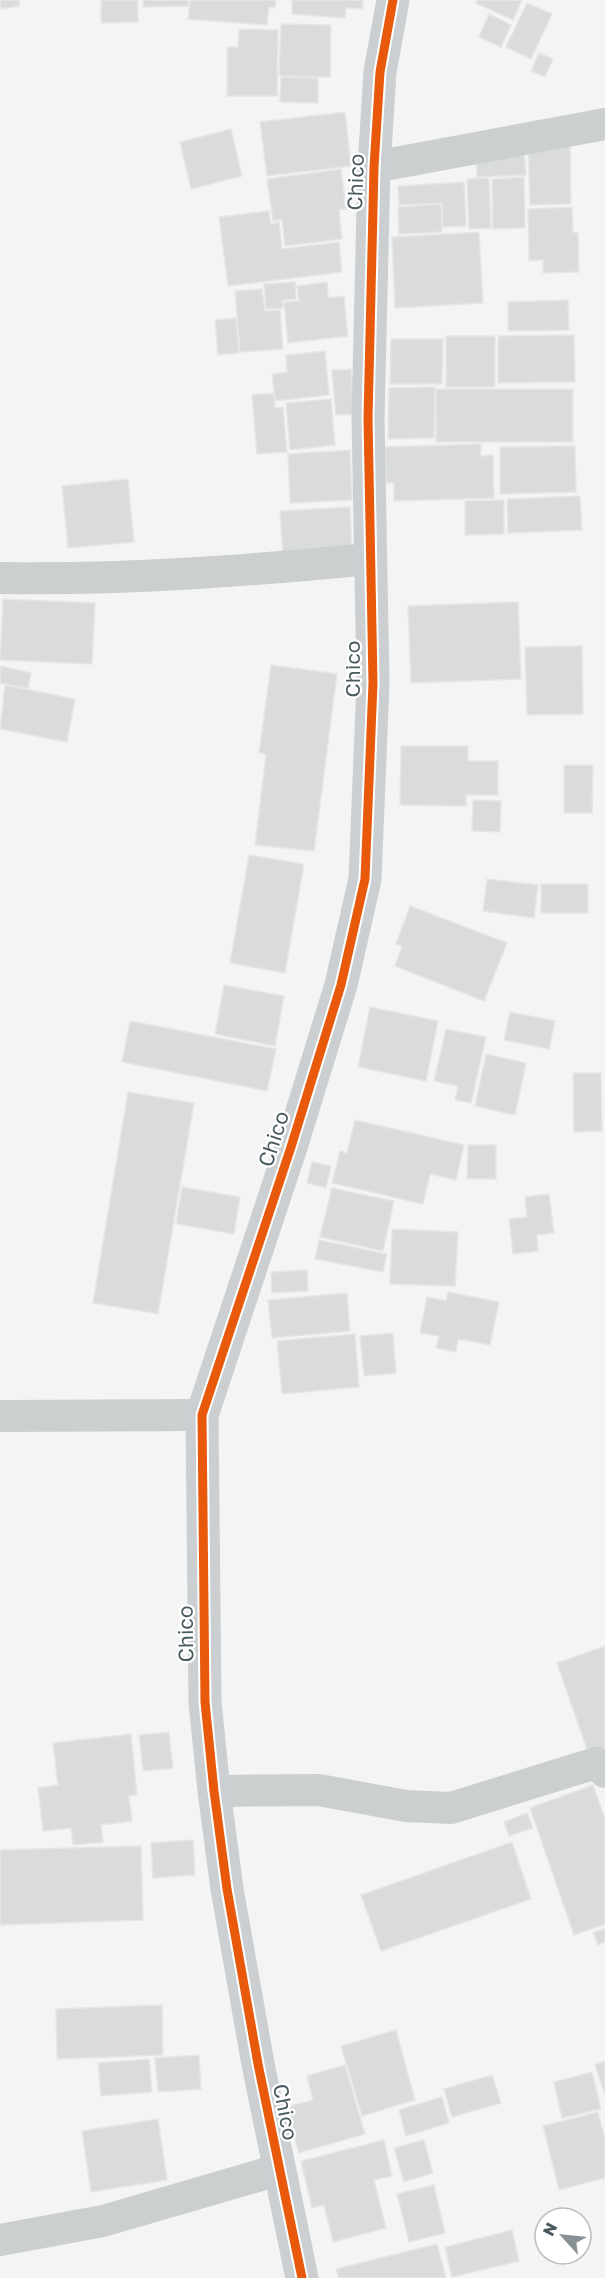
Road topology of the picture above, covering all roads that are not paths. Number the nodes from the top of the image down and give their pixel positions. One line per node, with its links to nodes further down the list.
1 (393, 0): 3 (street, Chico)
2 (605, 124): 3 (street)
3 (374, 167): 4 (street, Chico)
4 (370, 559): 5 (street); 6 (street, Chico)
5 (0, 578)
6 (202, 1415): 7 (street); 9 (street, Chico)
7 (0, 1416)
8 (605, 1772): 9 (street)
9 (214, 1791): 10 (street, Chico)
10 (278, 2170): 11 (street); 12 (street, Chico)
11 (0, 2240)
12 (302, 2278)

